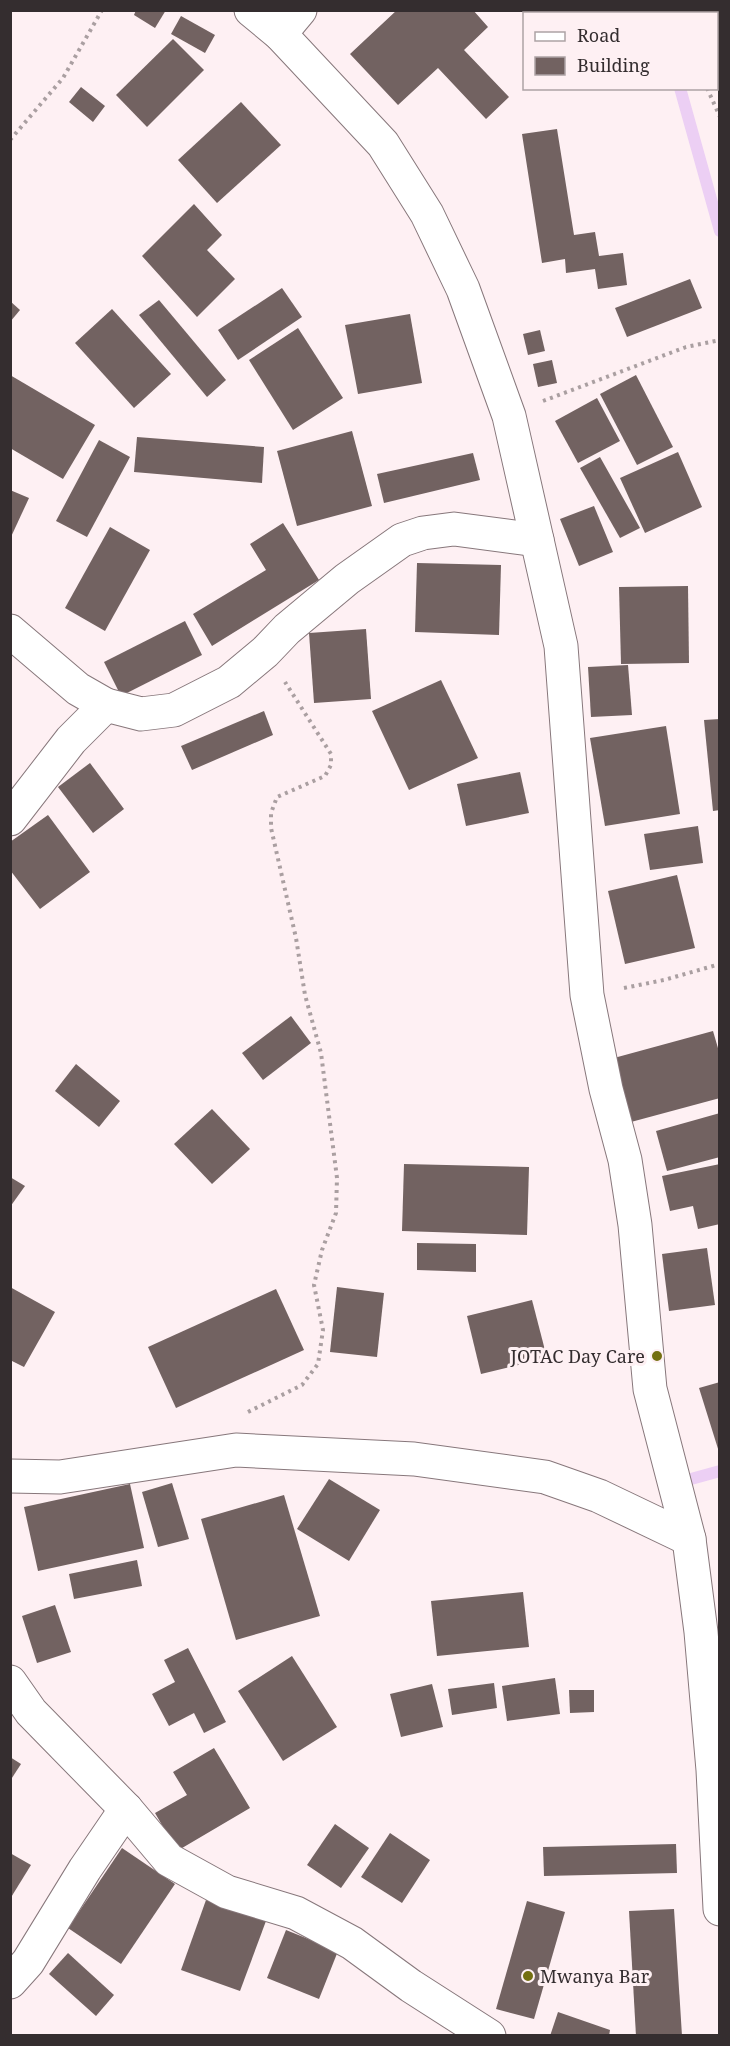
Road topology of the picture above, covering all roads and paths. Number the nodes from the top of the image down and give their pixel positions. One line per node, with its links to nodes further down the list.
1 (102, 10): 6 (path)
2 (251, 10): 3 (street)
3 (290, 22): 8 (street)
4 (708, 90): 5 (path)
5 (720, 117)
6 (10, 140)
7 (720, 340): 8 (path)
8 (509, 416): 9 (street)
9 (537, 540): 10 (street); 15 (street)
10 (287, 629): 12 (street); 16 (path)
11 (10, 631): 12 (street)
12 (106, 705): 13 (street)
13 (10, 819)
14 (720, 964): 15 (path)
15 (589, 1006): 18 (street)
16 (242, 1414)
17 (10, 1476): 18 (street)
18 (688, 1539): 21 (street)
19 (10, 1682): 20 (street)
20 (126, 1809): 22 (street); 23 (street)
21 (720, 1909)
22 (10, 1982)
23 (489, 2036)

